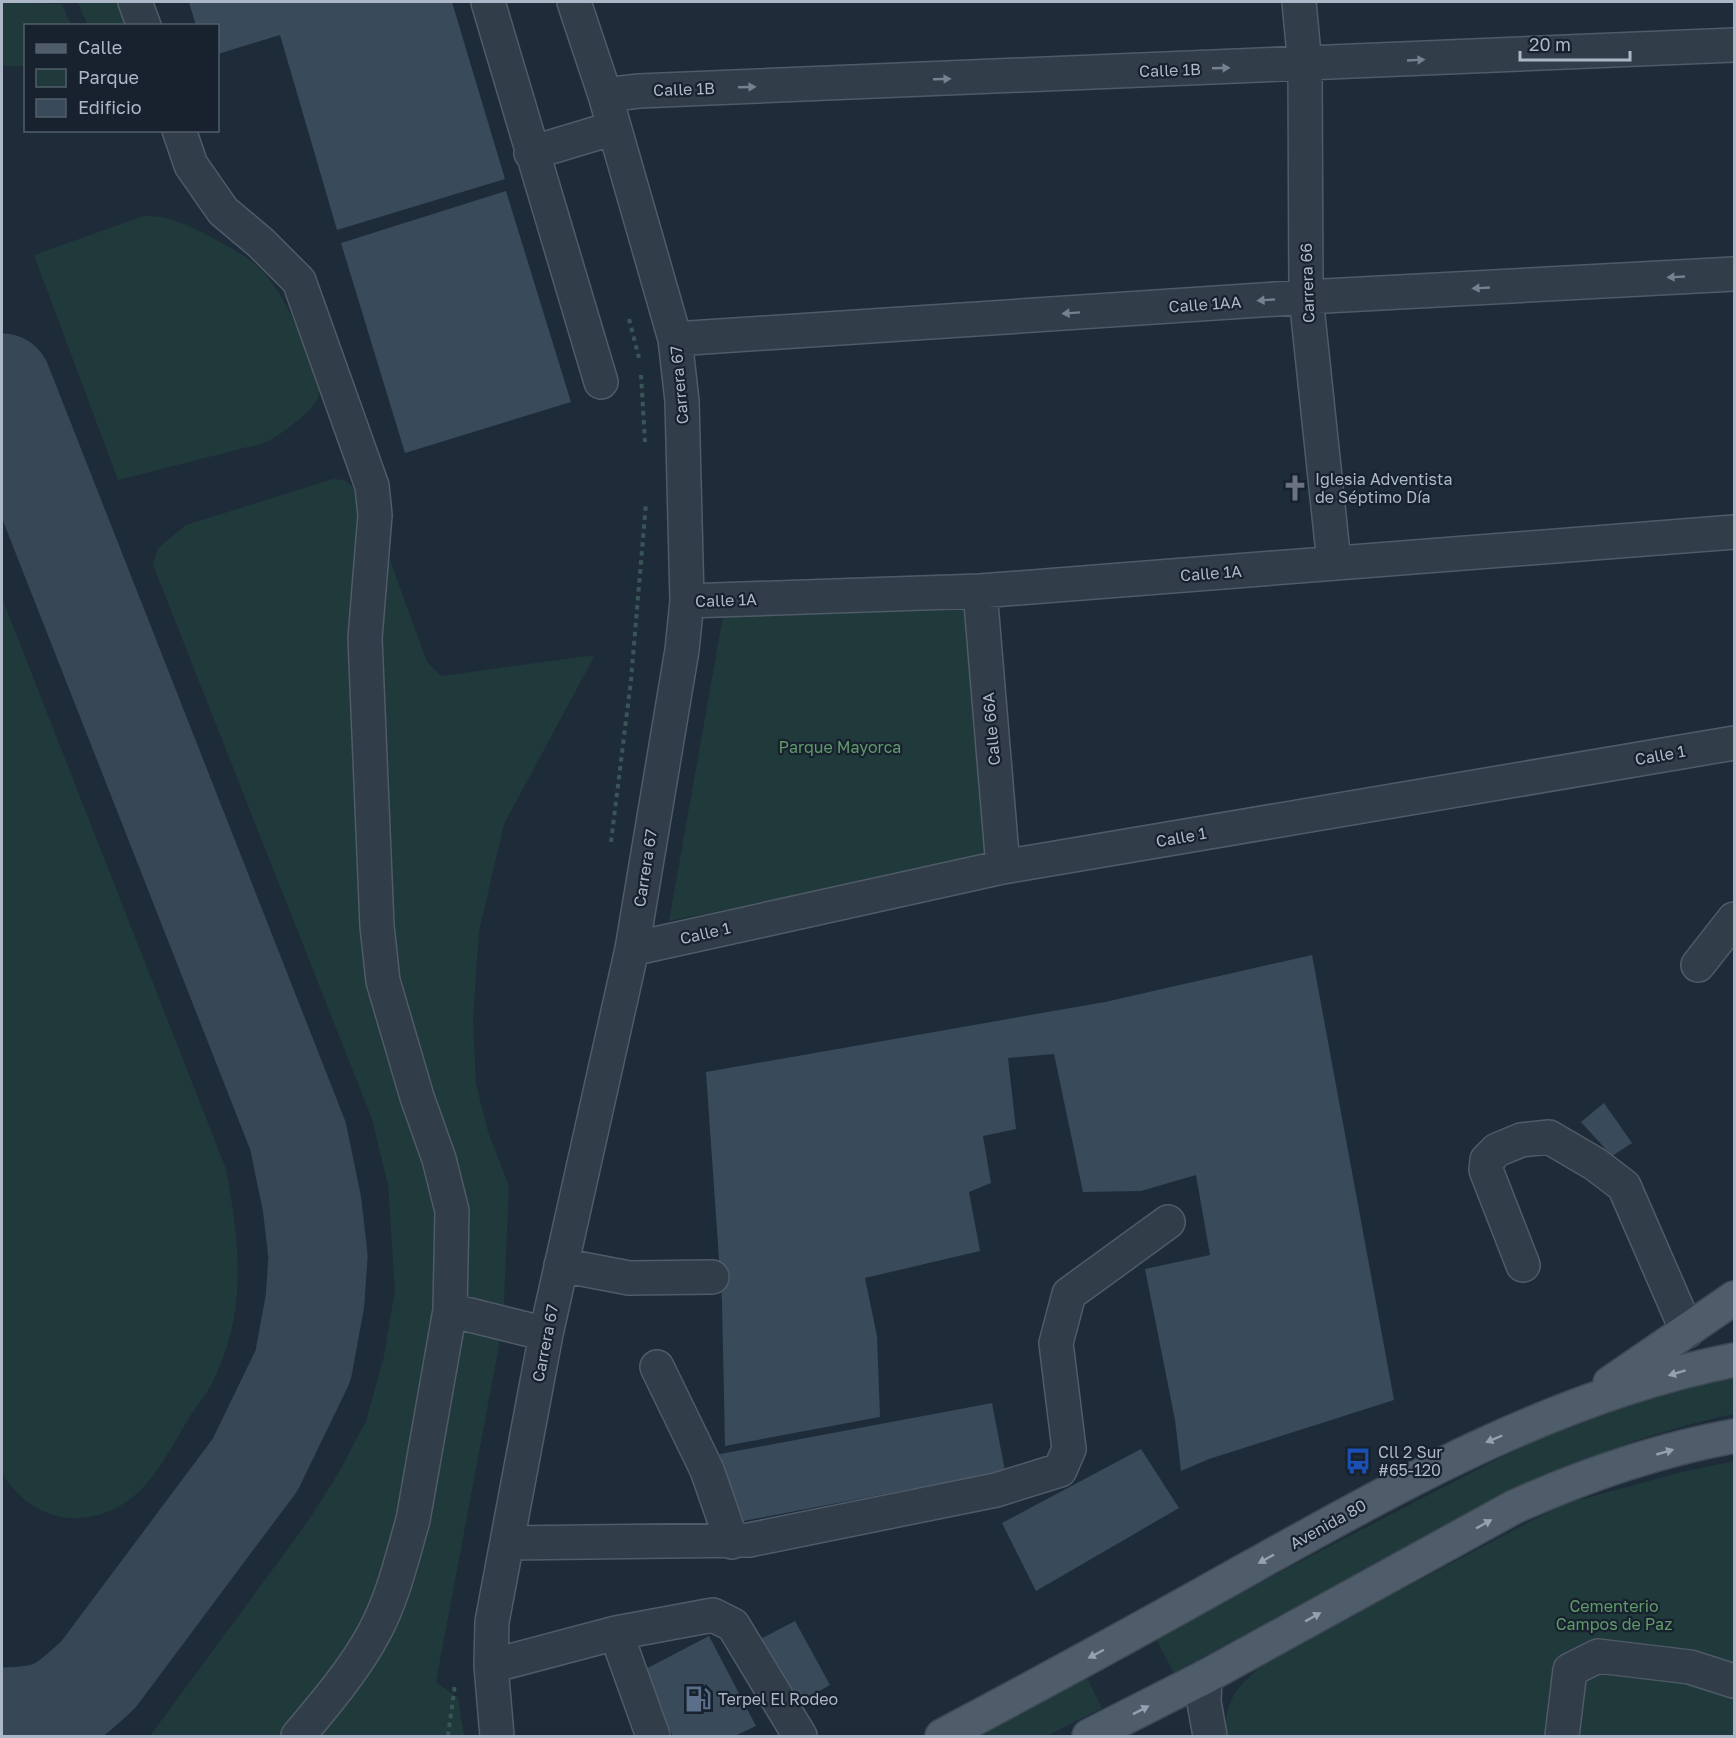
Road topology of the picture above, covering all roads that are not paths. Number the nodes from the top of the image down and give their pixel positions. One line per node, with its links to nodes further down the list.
1 (135, 2): 5 (street)
2 (488, 2): 11 (street)
3 (574, 2): 8 (street, Carrera 67)
4 (1299, 2): 7 (street, Carrera 66)
5 (143, 24)
6 (1734, 45): 7 (street, Calle 1B, one-way to 6)
7 (1305, 65): 8 (street, Calle 1B, one-way to 7); 13 (street, Carrera 66)
8 (605, 95): 9 (street, Carrera 67)
9 (614, 128): 11 (street); 14 (street, Carrera 67)
10 (180, 132): 30 (street)
11 (531, 153): 15 (street)
12 (1734, 274): 13 (street, Calle 1AA, one-way to 13)
13 (1306, 297): 14 (street, Calle 1AA, one-way to 14); 17 (street, Carrera 66)
14 (675, 339): 19 (street, Carrera 67)
15 (601, 382)
16 (1734, 532): 17 (street, Calle 1A)
17 (1334, 563): 18 (street, Calle 1A)
18 (980, 591): 19 (street, Calle 1A); 21 (street, Calle 66A)
19 (687, 601): 23 (street, Carrera 67)
20 (1734, 743): 21 (street, Calle 1)
21 (1003, 867): 23 (street, Calle 1)
22 (1734, 919): 24 (street)
23 (632, 949): 26 (street, Carrera 67)
24 (1698, 965)
25 (1168, 1222): 37 (street)
26 (561, 1265): 28 (street); 32 (street, Carrera 67)
27 (1523, 1265): 31 (street)
28 (712, 1277)
29 (1734, 1298): 31 (main road)
30 (450, 1310): 32 (street); 45 (street)
31 (1687, 1331): 35 (main road)
32 (546, 1334): 38 (street, Carrera 67)
33 (1734, 1360): 35 (main road, Avenida 80, one-way to 35)
34 (657, 1367): 37 (street)
35 (1582, 1402): 48 (main road, Avenida 80, one-way to 48)
36 (1734, 1436): 41 (main road, one-way to 36)
37 (732, 1542): 38 (street)
38 (507, 1543): 40 (street, Carrera 67)
39 (616, 1633): 40 (street); 43 (street); 47 (street)
40 (490, 1666): 46 (street, Carrera 67)
41 (1205, 1677): 44 (street); 49 (main road, one-way to 41)
42 (1734, 1681): 50 (street)
43 (788, 1733)
44 (1207, 1734)
45 (298, 1737)
46 (496, 1737)
47 (653, 1737)
48 (942, 1737)
49 (1089, 1737)
50 (1562, 1737)

